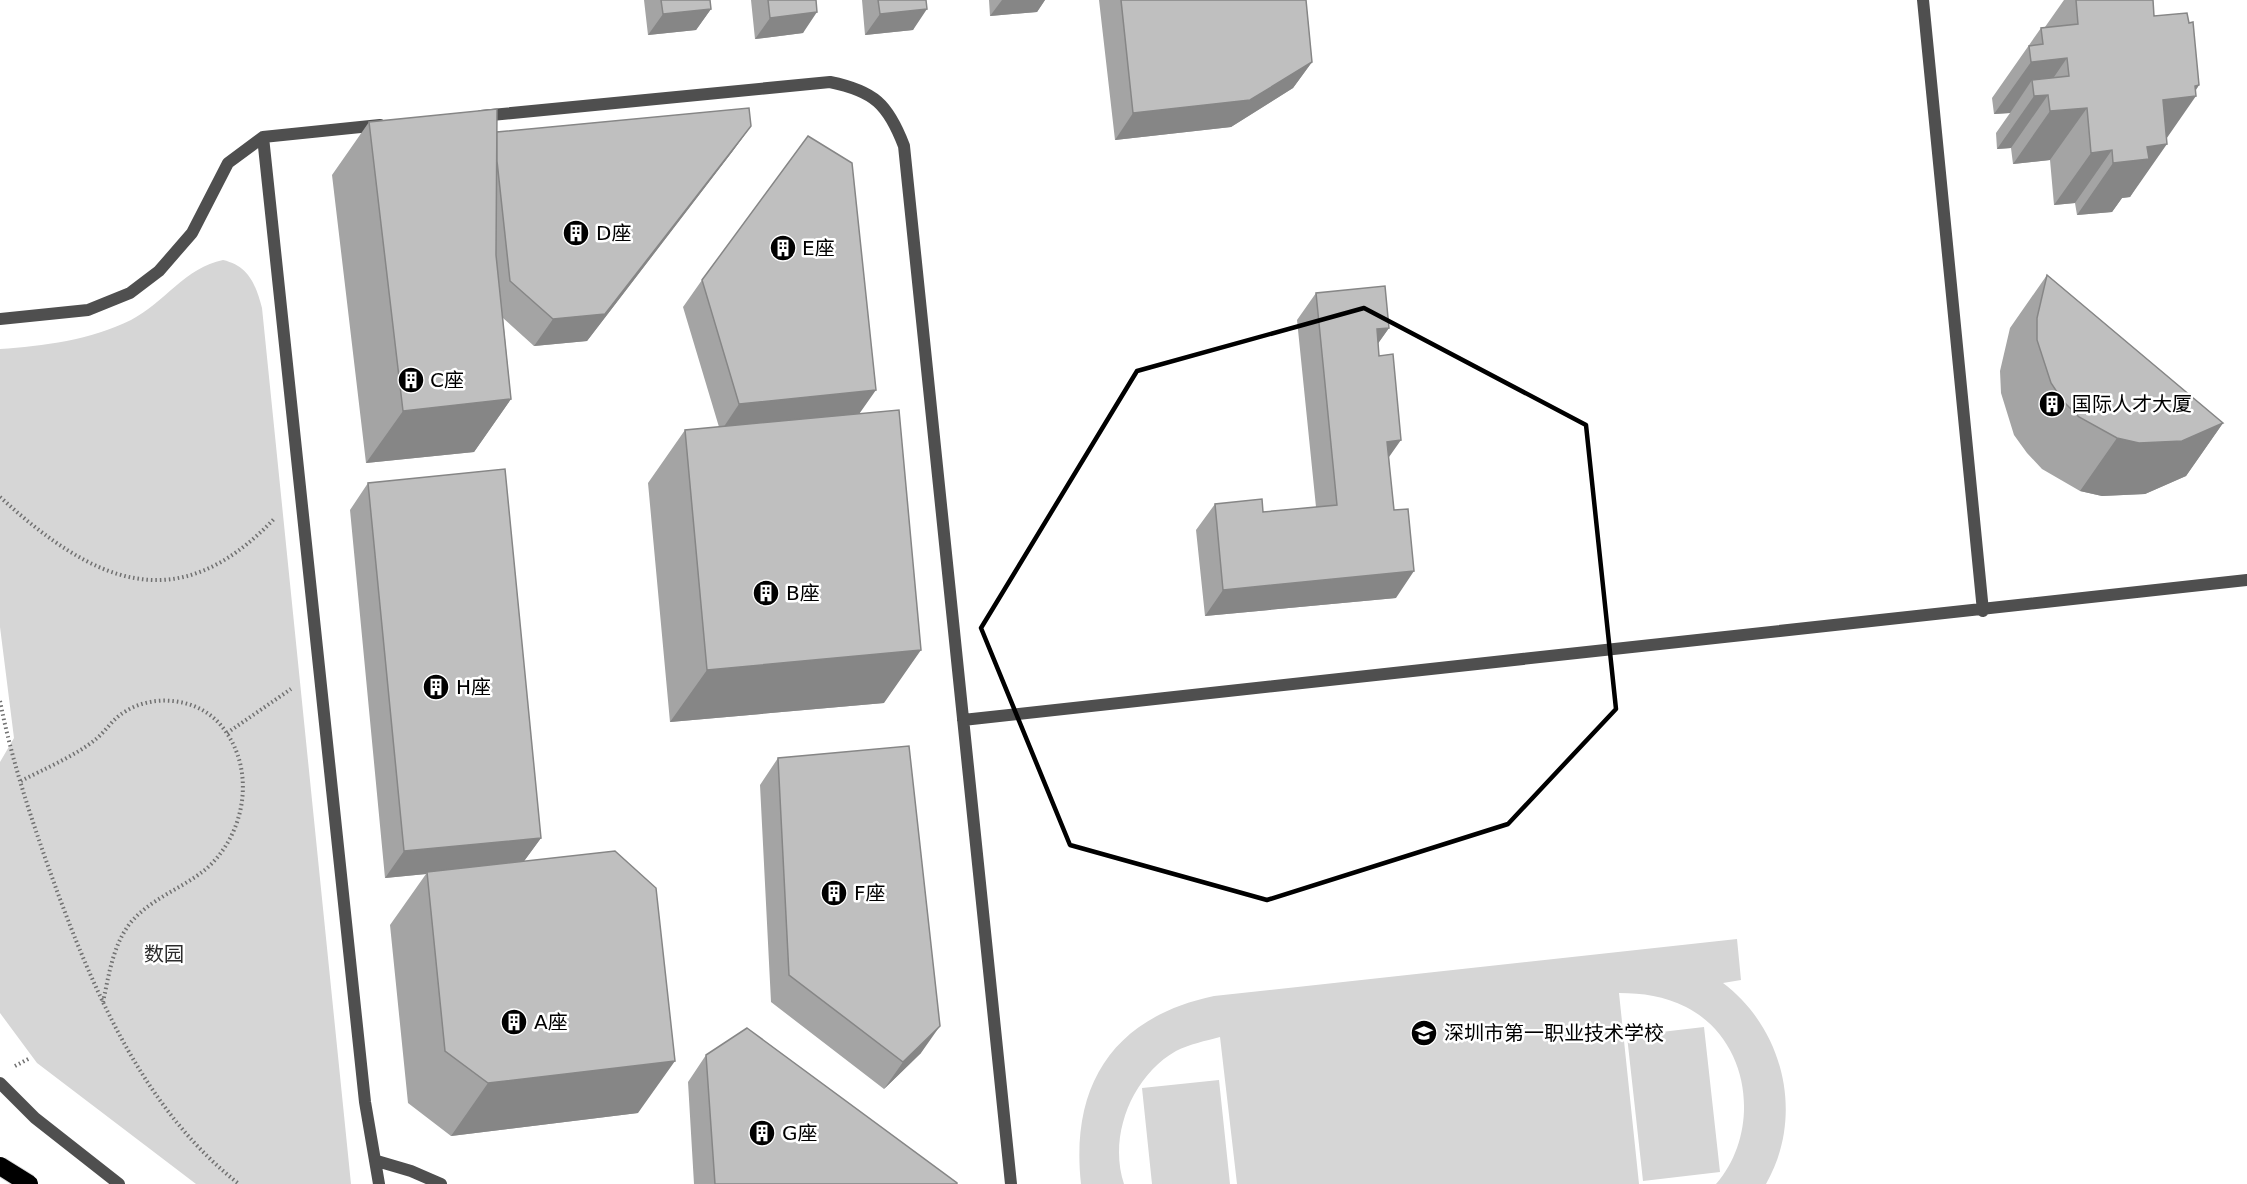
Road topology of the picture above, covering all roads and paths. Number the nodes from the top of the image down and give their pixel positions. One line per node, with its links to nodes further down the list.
1 (1923, 0): 9 (street)
2 (465, 117): 12 (street)
3 (394, 124): 4 (street)
4 (263, 137): 5 (street); 17 (street)
5 (0, 320)
6 (0, 497): 7 (path)
7 (274, 519)
8 (2247, 580): 9 (street)
9 (1983, 611): 12 (street)
10 (291, 689): 13 (path)
11 (0, 701): 14 (path)
12 (963, 720): 24 (street)
13 (227, 734): 14 (path); 15 (path)
14 (21, 782): 15 (path)
15 (103, 1002): 21 (path)
16 (0, 1083): 20 (street)
17 (377, 1161): 22 (street); 23 (street)
18 (0, 1166): 19 (highway, bridge)
19 (29, 1184)
20 (119, 1184)
21 (239, 1184)
22 (379, 1184)
23 (441, 1184)
24 (1011, 1184)

